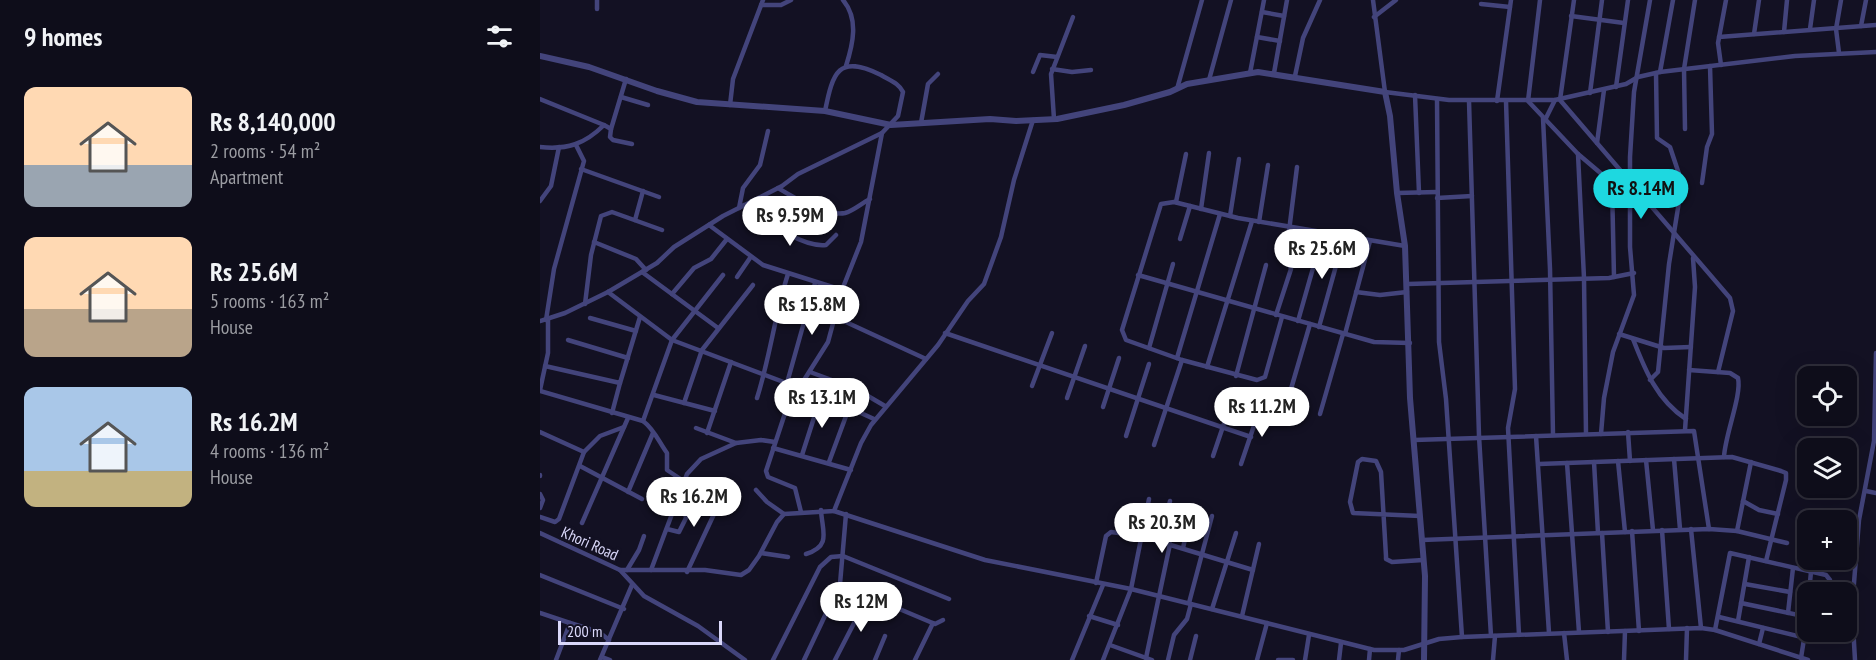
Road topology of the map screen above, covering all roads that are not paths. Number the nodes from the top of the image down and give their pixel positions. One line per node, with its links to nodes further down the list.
1 (597, 0): 28 (street)
2 (791, 0): 25 (street)
3 (843, 0): 50 (street)
4 (1202, 0): 65 (street)
5 (1231, 0): 63 (street)
6 (1264, 0): 29 (street)
7 (1287, 0): 30 (street)
8 (1320, 0): 60 (street)
9 (1373, 0): 33 (street)
10 (1396, 0): 33 (street)
11 (1510, 0): 27 (street)
12 (1540, 0): 77 (street)
13 (1574, 0): 31 (street)
14 (1602, 0): 34 (street)
15 (1628, 0): 35 (street)
16 (1650, 0): 62 (street)
17 (1674, 0): 58 (street)
18 (1695, 0): 53 (street)
19 (1726, 0): 43 (street)
20 (1760, 0): 41 (street)
21 (1787, 0): 40 (street)
22 (1814, 0): 39 (street)
23 (1841, 0): 38 (street)
24 (1866, 0): 36 (street)
25 (762, 3): 79 (street)
26 (1481, 4): 27 (street)
27 (1510, 7): 75 (street)
28 (597, 9)
29 (1262, 12): 30 (street); 42 (street)
30 (1284, 16): 44 (street)
31 (1571, 16): 34 (street); 73 (street)
32 (1073, 17): 48 (street)
33 (1374, 17): 67 (street)
34 (1600, 19): 35 (street); 68 (street)
35 (1624, 23): 64 (street)
36 (1861, 26): 37 (street); 38 (street)
37 (1876, 26)
38 (1837, 27): 39 (street); 46 (street)
39 (1810, 29): 40 (street)
40 (1784, 32): 41 (street)
41 (1754, 34): 43 (street)
42 (1257, 37): 44 (street); 56 (street)
43 (1719, 37): 49 (street)
44 (1280, 41): 57 (street)
45 (1876, 52): 46 (street)
46 (1839, 53): 49 (street)
47 (540, 56): 61 (street)
48 (1057, 57): 52 (street); 55 (street)
49 (1721, 65): 51 (street)
50 (846, 66): 80 (street); 86 (street)
51 (1710, 66): 53 (street); 104 (street)
52 (1052, 69): 54 (street); 81 (street)
53 (1684, 69): 58 (street); 88 (street)
54 (1091, 70)
55 (1033, 72)
56 (1250, 73): 57 (street); 63 (street)
57 (1274, 73): 60 (street)
58 (1658, 73): 62 (street); 130 (street)
59 (938, 74): 84 (street)
60 (1295, 76): 67 (street)
61 (626, 78): 70 (street); 79 (street)
62 (1636, 79): 64 (street); 105 (street)
63 (1209, 80): 65 (street)
64 (1616, 87): 66 (street)
65 (1177, 88): 81 (street)
66 (1604, 90): 68 (street); 91 (street)
67 (1385, 92): 69 (street); 108 (street)
68 (1590, 93): 73 (street)
69 (1415, 95): 72 (street); 109 (street)
70 (621, 97): 78 (street); 87 (street)
71 (540, 99): 85 (street)
72 (1437, 99): 74 (street); 110 (street)
73 (1558, 100): 77 (street); 82 (street); 91 (street)
74 (1469, 101): 75 (street); 111 (street)
75 (1497, 101): 76 (street)
76 (1506, 101): 77 (street); 150 (street)
77 (1528, 101): 82 (street)
78 (648, 105)
79 (730, 105): 80 (street)
80 (825, 111): 86 (street)
81 (1054, 119): 83 (street)
82 (1544, 119): 98 (street); 149 (street)
83 (1033, 120): 84 (street); 178 (street)
84 (921, 123): 86 (street)
85 (604, 125): 87 (street); 93 (street)
86 (891, 125): 90 (street)
87 (611, 129): 92 (street)
88 (1685, 129)
89 (768, 131): 117 (street)
90 (882, 133): 106 (street); 114 (street)
91 (1597, 143): 105 (street)
92 (632, 144)
93 (576, 146): 95 (street); 102 (street)
94 (540, 147): 95 (street)
95 (559, 147): 115 (street)
96 (1209, 153): 119 (street)
97 (1186, 154): 116 (street)
98 (1578, 154): 103 (street); 148 (street)
99 (1239, 159): 121 (street)
100 (1268, 165): 124 (street)
101 (1297, 167): 126 (street)
102 (581, 169): 107 (street); 172 (street)
103 (1612, 183): 113 (street); 147 (street)
104 (1702, 183)
105 (1630, 184): 113 (street); 130 (street)
106 (778, 188): 114 (street); 117 (street)
107 (643, 191): 112 (street); 122 (street)
108 (1397, 193): 109 (street); 136 (street)
109 (1419, 193): 110 (street)
110 (1437, 195): 111 (street); 155 (street)
111 (1472, 196): 153 (street)
112 (659, 197)
113 (1630, 198): 142 (street)
114 (870, 199): 157 (street)
115 (540, 201)
116 (1176, 202): 118 (street); 145 (street)
117 (741, 206): 125 (street); 129 (street)
118 (1190, 206): 119 (street); 133 (street)
119 (1201, 209): 120 (street)
120 (1220, 214): 121 (street); 158 (street)
121 (1230, 216): 123 (street)
122 (635, 220): 127 (street); 135 (street)
123 (1252, 221): 124 (street); 163 (street)
124 (1259, 222): 126 (street)
125 (709, 225): 132 (street); 141 (street)
126 (1290, 227): 128 (street); 167 (street)
127 (662, 230)
128 (1323, 233): 131 (street); 173 (street)
129 (836, 235)
130 (1675, 236): 137 (street); 187 (street)
131 (1344, 237): 134 (street); 175 (street)
132 (727, 239): 138 (street); 162 (street)
133 (1180, 239)
134 (1370, 241): 136 (street); 160 (street)
135 (594, 242): 141 (street); 164 (street)
136 (1405, 246): 154 (street)
137 (1692, 255): 188 (street); 203 (street)
138 (750, 258): 143 (street); 146 (street)
139 (1173, 264): 152 (street)
140 (1266, 265): 165 (street)
141 (644, 271): 159 (street); 162 (street)
142 (1634, 273): 147 (street); 181 (street)
143 (788, 274): 151 (street); 204 (street)
144 (723, 275): 166 (street)
145 (1138, 275): 152 (street); 189 (street)
146 (737, 277)
147 (1614, 277): 148 (street)
148 (1584, 279): 149 (street); 242 (street)
149 (1550, 280): 150 (street); 244 (street)
150 (1511, 281): 153 (street); 247 (street)
151 (815, 283): 157 (street); 209 (street)
152 (1167, 283): 158 (street); 189 (street)
153 (1474, 283): 155 (street); 246 (street)
154 (1408, 284): 155 (street); 161 (street)
155 (1438, 284): 250 (street)
156 (753, 285): 176 (street)
157 (842, 290): 169 (street)
158 (1196, 291): 163 (street); 195 (street)
159 (608, 292): 164 (street); 168 (street)
160 (1356, 292): 161 (street); 180 (street)
161 (1408, 292): 185 (street)
162 (672, 294): 166 (street)
163 (1228, 301): 165 (street); 200 (street)
164 (585, 304): 172 (street)
165 (1254, 308): 167 (street); 205 (street)
166 (695, 311): 176 (street); 184 (street)
167 (1276, 315): 170 (street)
168 (640, 317): 177 (street); 184 (street)
169 (835, 317): 194 (street); 202 (street)
170 (1282, 317): 173 (street); 205 (street)
171 (590, 318): 177 (street)
172 (545, 320): 198 (street)
173 (1298, 321): 174 (street)
174 (1310, 324): 175 (street); 223 (street)
175 (1319, 327): 180 (street)
176 (718, 328): 190 (street)
177 (636, 331): 192 (street)
178 (945, 333): 194 (street); 199 (street)
179 (1052, 333): 199 (street)
180 (1344, 334): 185 (street); 229 (street)
181 (1619, 334): 182 (street); 243 (street)
182 (1633, 339): 187 (street); 207 (street)
183 (568, 340): 192 (street)
184 (672, 340): 190 (street); 215 (street)
185 (1410, 343): 251 (street)
186 (1085, 346): 206 (street)
187 (1659, 347): 188 (street); 207 (street)
188 (1691, 347): 201 (street)
189 (1149, 348): 195 (street)
190 (702, 350): 196 (street); 220 (street)
191 (1876, 353): 276 (street)
192 (628, 358): 208 (street)
193 (1119, 358): 212 (street)
194 (926, 359): 222 (street)
195 (1180, 359): 200 (street); 226 (street)
196 (731, 362): 204 (street); 227 (street)
197 (1149, 364): 219 (street)
198 (545, 366): 208 (street); 213 (street)
199 (1041, 366): 206 (street); 210 (street)
200 (1207, 367): 205 (street)
201 (1689, 370): 203 (street); 232 (street)
202 (810, 372): 211 (street); 222 (street)
203 (1718, 372): 259 (street)
204 (764, 375): 209 (street); 217 (street)
205 (1236, 376)
206 (1074, 377): 212 (street); 218 (street)
207 (1650, 380): 232 (street)
208 (620, 383): 228 (street)
209 (787, 383): 211 (street)
210 (1032, 386)
211 (797, 387): 216 (street); 253 (street)
212 (1110, 389): 219 (street); 224 (street)
213 (540, 390): 228 (street)
214 (1234, 394): 236 (street)
215 (654, 395): 220 (street); 233 (street)
216 (820, 396): 225 (street); 256 (street)
217 (757, 398)
218 (1067, 398)
219 (1139, 398): 226 (street); 245 (street)
220 (684, 403): 227 (street)
221 (1261, 405): 249 (street)
222 (885, 406): 231 (street)
223 (1286, 406)
224 (1103, 407)
225 (849, 408): 231 (street); 264 (street)
226 (1168, 408): 236 (street); 254 (street)
227 (715, 411): 241 (street)
228 (612, 413): 230 (street)
229 (1320, 414)
230 (628, 418): 233 (street); 234 (street)
231 (874, 419): 271 (street)
232 (1686, 419): 237 (street)
233 (643, 421): 239 (street)
234 (624, 426): 255 (street); 272 (street)
235 (696, 428): 241 (street)
236 (1223, 428): 249 (street); 257 (street)
237 (1685, 430): 240 (street); 258 (street)
238 (540, 432): 255 (street)
239 (654, 432): 273 (street); 277 (street)
240 (1628, 432): 243 (street); 263 (street)
241 (707, 433): 252 (street)
242 (1586, 434): 243 (street); 244 (street)
243 (1601, 434)
244 (1553, 435): 248 (street)
245 (1126, 436)
246 (1479, 436): 247 (street); 250 (street); 315 (street)
247 (1508, 436): 248 (street); 314 (street)
248 (1536, 436): 269 (street)
249 (1251, 437): 268 (street)
250 (1448, 439): 251 (street); 316 (street)
251 (1414, 440): 295 (street)
252 (736, 443): 253 (street); 273 (street)
253 (774, 445): 256 (street); 289 (street)
254 (1154, 445)
255 (584, 452): 270 (street)
256 (802, 454): 264 (street)
257 (1213, 456)
258 (1700, 457): 259 (street); 260 (street); 298 (street)
259 (1724, 457): 266 (street)
260 (1674, 459): 261 (street); 300 (street)
261 (1646, 460): 263 (street); 304 (street)
262 (1618, 461): 263 (street); 265 (street); 306 (street)
263 (1630, 461)
264 (829, 462): 271 (street)
265 (1594, 462): 267 (street); 309 (street)
266 (1751, 462): 283 (street); 292 (street)
267 (1567, 463): 269 (street); 310 (street)
268 (1241, 464)
269 (1539, 464): 311 (street)
270 (580, 466): 272 (street); 296 (street)
271 (850, 470): 288 (street)
272 (602, 477): 277 (street); 297 (street)
273 (685, 482): 274 (street)
274 (682, 489): 285 (street); 338 (street)
275 (756, 490): 290 (street)
276 (1866, 491): 278 (street); 424 (street)
277 (628, 492): 280 (street)
278 (1876, 493)
279 (540, 494): 284 (street)
280 (642, 499)
281 (1149, 499): 313 (street)
282 (1170, 501): 319 (street)
283 (1743, 501): 292 (street); 305 (street)
284 (540, 508)
285 (675, 508): 299 (street); 299 (street)
286 (1192, 509): 323 (street)
287 (821, 510): 288 (street); 289 (street); 325 (street)
288 (834, 511): 291 (street)
289 (801, 512): 290 (street)
290 (784, 514): 324 (street)
291 (846, 514): 327 (street); 343 (street)
292 (1778, 514): 318 (street)
293 (1212, 516): 326 (street)
294 (1383, 516): 294 (street); 295 (street); 330 (street)
295 (1420, 516): 317 (street)
296 (540, 517)
297 (582, 523)
298 (1709, 528): 301 (street); 305 (street)
299 (667, 529): 336 (street)
300 (1680, 529): 301 (street); 302 (street)
301 (1690, 529): 370 (street)
302 (1662, 530): 304 (street); 372 (street)
303 (1632, 531): 304 (street); 306 (street); 375 (street)
304 (1653, 531)
305 (1737, 531): 318 (street)
306 (1625, 532): 309 (street)
307 (540, 533): 334 (street, Khori Road)
308 (1236, 533): 331 (street)
309 (1600, 533): 310 (street); 377 (street)
310 (1571, 534): 311 (street); 376 (street)
311 (1544, 535): 314 (street); 378 (street)
312 (644, 536): 335 (street)
313 (1141, 536): 319 (street); 343 (street); 348 (street)
314 (1513, 536): 315 (street); 381 (street)
315 (1484, 537): 316 (street); 384 (street)
316 (1455, 538): 317 (street); 385 (street)
317 (1422, 540): 330 (street)
318 (1772, 540): 320 (street); 332 (street)
319 (1160, 541): 321 (street)
320 (1787, 543)
321 (1170, 544): 323 (street); 351 (street)
322 (1259, 544): 337 (street)
323 (1183, 548): 326 (street)
324 (761, 553): 329 (street); 338 (street)
325 (806, 554)
326 (1202, 554): 331 (street); 354 (street)
327 (843, 556): 344 (street); 352 (street); 401 (street)
328 (1749, 557): 332 (street); 345 (street); 362 (street)
329 (788, 558)
330 (1424, 560): 390 (street)
331 (1226, 561): 337 (street); 356 (street)
332 (1766, 561): 333 (street)
333 (1792, 567): 339 (street); 349 (street)
334 (620, 570): 335 (street); 346 (street, Khori Road)
335 (627, 570): 336 (street)
336 (651, 570): 338 (street)
337 (1253, 570): 360 (street)
338 (687, 572)
339 (1811, 572): 341 (street); 342 (street)
340 (540, 575): 355 (street)
341 (1810, 582)
342 (1828, 582)
343 (1096, 583): 347 (street)
344 (840, 584): 350 (street); 402 (street)
345 (1745, 584): 349 (street); 353 (street)
346 (632, 585): 355 (street); 400 (street, Khori Road)
347 (1102, 585): 348 (street); 361 (street)
348 (1131, 589): 351 (street); 368 (street)
349 (1790, 592): 358 (street)
350 (868, 596): 366 (street); 403 (street)
351 (1161, 596): 354 (street); 396 (street)
352 (949, 598)
353 (1742, 603): 358 (street); 364 (street)
354 (1190, 604): 356 (street); 409 (street)
355 (624, 609): 387 (street)
356 (1212, 609): 360 (street)
357 (540, 613): 365 (street)
358 (1788, 613): 359 (street)
359 (1797, 614)
360 (1242, 615): 367 (street)
361 (1089, 616): 368 (street); 406 (street)
362 (1719, 617): 364 (street); 373 (street)
363 (943, 620): 366 (street)
364 (1738, 621): 371 (street)
365 (570, 623): 387 (street); 398 (street)
366 (933, 623): 405 (street)
367 (1267, 623): 380 (street); 411 (street)
368 (1118, 625): 392 (street)
369 (1687, 628): 370 (street); 372 (street); 422 (street)
370 (1701, 628): 373 (street)
371 (1763, 628): 386 (street); 391 (street)
372 (1669, 629): 375 (street)
373 (1715, 630): 391 (street)
374 (1625, 631): 375 (street); 377 (street); 421 (street)
375 (1639, 631)
376 (1579, 632): 377 (street); 379 (street)
377 (1608, 632)
378 (1549, 633): 379 (street); 381 (street)
379 (1564, 633): 420 (street)
380 (1309, 635): 389 (street); 414 (street)
381 (1519, 635): 384 (street)
382 (885, 636): 404 (street)
383 (1196, 636): 410 (street)
384 (1493, 636): 385 (street); 419 (street)
385 (1462, 637): 390 (street)
386 (1797, 637)
387 (609, 640): 395 (street)
388 (1804, 642): 397 (street)
389 (1341, 643): 393 (street); 415 (street)
390 (1425, 644): 394 (street); 418 (street)
391 (1759, 644): 397 (street)
392 (1110, 645): 396 (street); 407 (street)
393 (1370, 649): 394 (street); 416 (street)
394 (1399, 650): 417 (street)
395 (601, 658): 399 (street)
396 (1146, 658): 408 (street)
397 (1801, 658): 423 (street)
398 (556, 660)
399 (610, 660)
400 (745, 660)
401 (773, 660)
402 (804, 660)
403 (835, 660)
404 (875, 660)
405 (915, 660)
406 (1072, 660)
407 (1103, 660)
408 (1152, 660)
409 (1168, 660)
410 (1190, 660)
411 (1257, 660)
412 (1278, 660): 413 (street)
413 (1293, 660)
414 (1305, 660)
415 (1339, 660)
416 (1369, 660)
417 (1398, 660)
418 (1424, 660)
419 (1493, 660)
420 (1567, 660)
421 (1624, 660)
422 (1686, 660)
423 (1808, 660)
424 (1855, 660)

